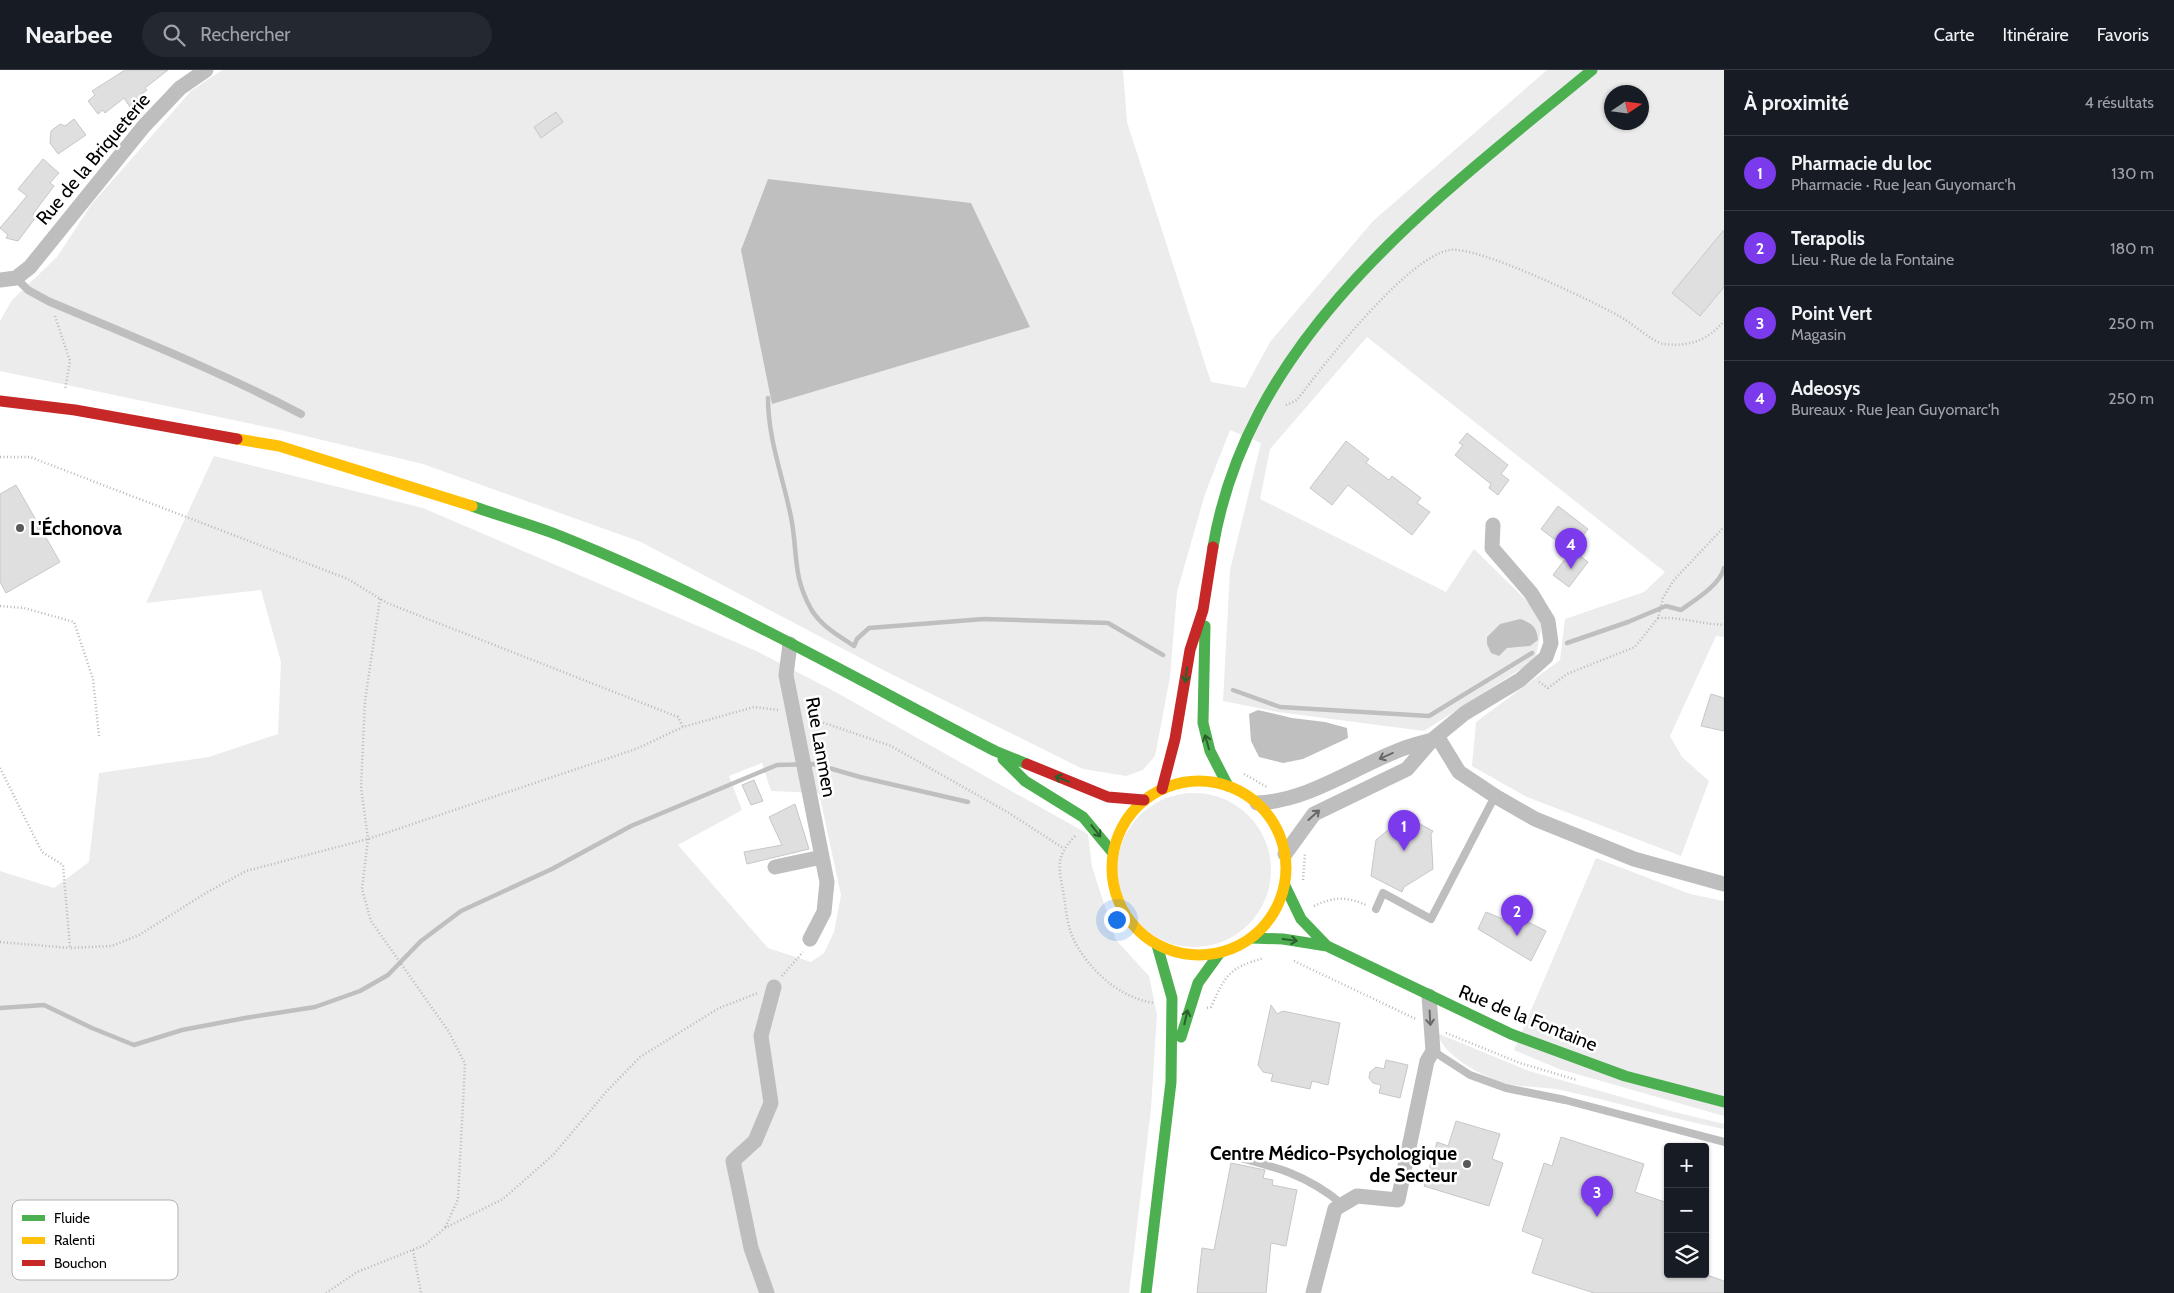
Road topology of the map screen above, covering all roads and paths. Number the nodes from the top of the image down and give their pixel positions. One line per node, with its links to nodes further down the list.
1 (206, 70): 3 (street, Rue de la Briqueterie)
2 (1592, 70): 7 (main road)
3 (16, 278): 4 (street); 5 (lane)
4 (0, 280)
5 (48, 301): 9 (path); 10 (lane)
6 (1724, 321): 7 (path)
7 (1265, 397): 16 (main road)
8 (0, 401): 9 (main road)
9 (60, 408): 20 (main road)
10 (301, 414)
11 (0, 457): 14 (path)
12 (1492, 525): 21 (street)
13 (1724, 527): 17 (path)
14 (380, 599): 23 (path); 39 (path)
15 (0, 606): 25 (path)
16 (1202, 610): 19 (main road); 32 (main road, one-way to 16)
17 (1658, 618): 18 (path); 21 (path)
18 (1724, 625)
19 (1194, 635): 24 (main road); 34 (main road, one-way to 34)
20 (790, 644): 22 (street, Rue Lanmen); 27 (main road)
21 (1527, 674): 26 (street)
22 (796, 713): 23 (path); 40 (path); 44 (street, Rue Lanmen)
23 (683, 727): 39 (path)
24 (1193, 727)
25 (99, 736)
26 (1435, 738): 35 (street); 37 (street, one-way to 37); 43 (street, one-way to 26)
27 (995, 751): 36 (main road, one-way to 27); 42 (main road, one-way to 42)
28 (0, 768): 56 (path)
29 (1238, 770): 33 (path)
30 (1182, 772): 31 (main road)
31 (1178, 783): 32 (main road); 34 (main road)
32 (1228, 786): 37 (main road)
33 (1275, 788)
34 (1162, 789): 36 (main road)
35 (1494, 796): 47 (street); 49 (lane)
36 (1144, 800): 42 (main road)
37 (1257, 803): 43 (main road)
38 (1075, 835): 40 (path)
39 (368, 840): 56 (path); 69 (path)
40 (1063, 848): 61 (path)
41 (1306, 850): 46 (path)
42 (1113, 853): 54 (main road)
43 (1285, 854): 48 (main road)
44 (822, 857): 45 (street); 52 (street, Rue Lanmen)
45 (775, 867)
46 (1302, 881)
47 (1724, 884)
48 (1285, 886): 51 (main road); 55 (main road, Rue de la Fontaine)
49 (1376, 909): 50 (path)
50 (1309, 910)
51 (1252, 938): 55 (main road, Rue de la Fontaine, one-way to 55); 57 (main road)
52 (810, 939): 59 (path)
53 (0, 942): 56 (path)
54 (1157, 945): 57 (main road); 64 (main road)
55 (1327, 946): 60 (main road, Rue de la Fontaine)
56 (70, 948)
57 (1219, 954): 64 (main road, one-way to 57)
58 (1266, 958): 62 (path)
59 (774, 987): 69 (path); 73 (street)
60 (1429, 996): 63 (street, one-way to 63); 65 (main road, Rue de la Fontaine)
61 (1156, 1003)
62 (1205, 1008)
63 (1432, 1045): 66 (lane); 68 (street)
64 (1171, 1082): 74 (main road)
65 (1724, 1102)
66 (1724, 1142)
67 (1224, 1154): 68 (lane)
68 (1342, 1204): 75 (street)
69 (445, 1228): 70 (path)
70 (413, 1250): 71 (path); 72 (path)
71 (326, 1293)
72 (420, 1293)
73 (767, 1293)
74 (1146, 1293)
75 (1313, 1293)

